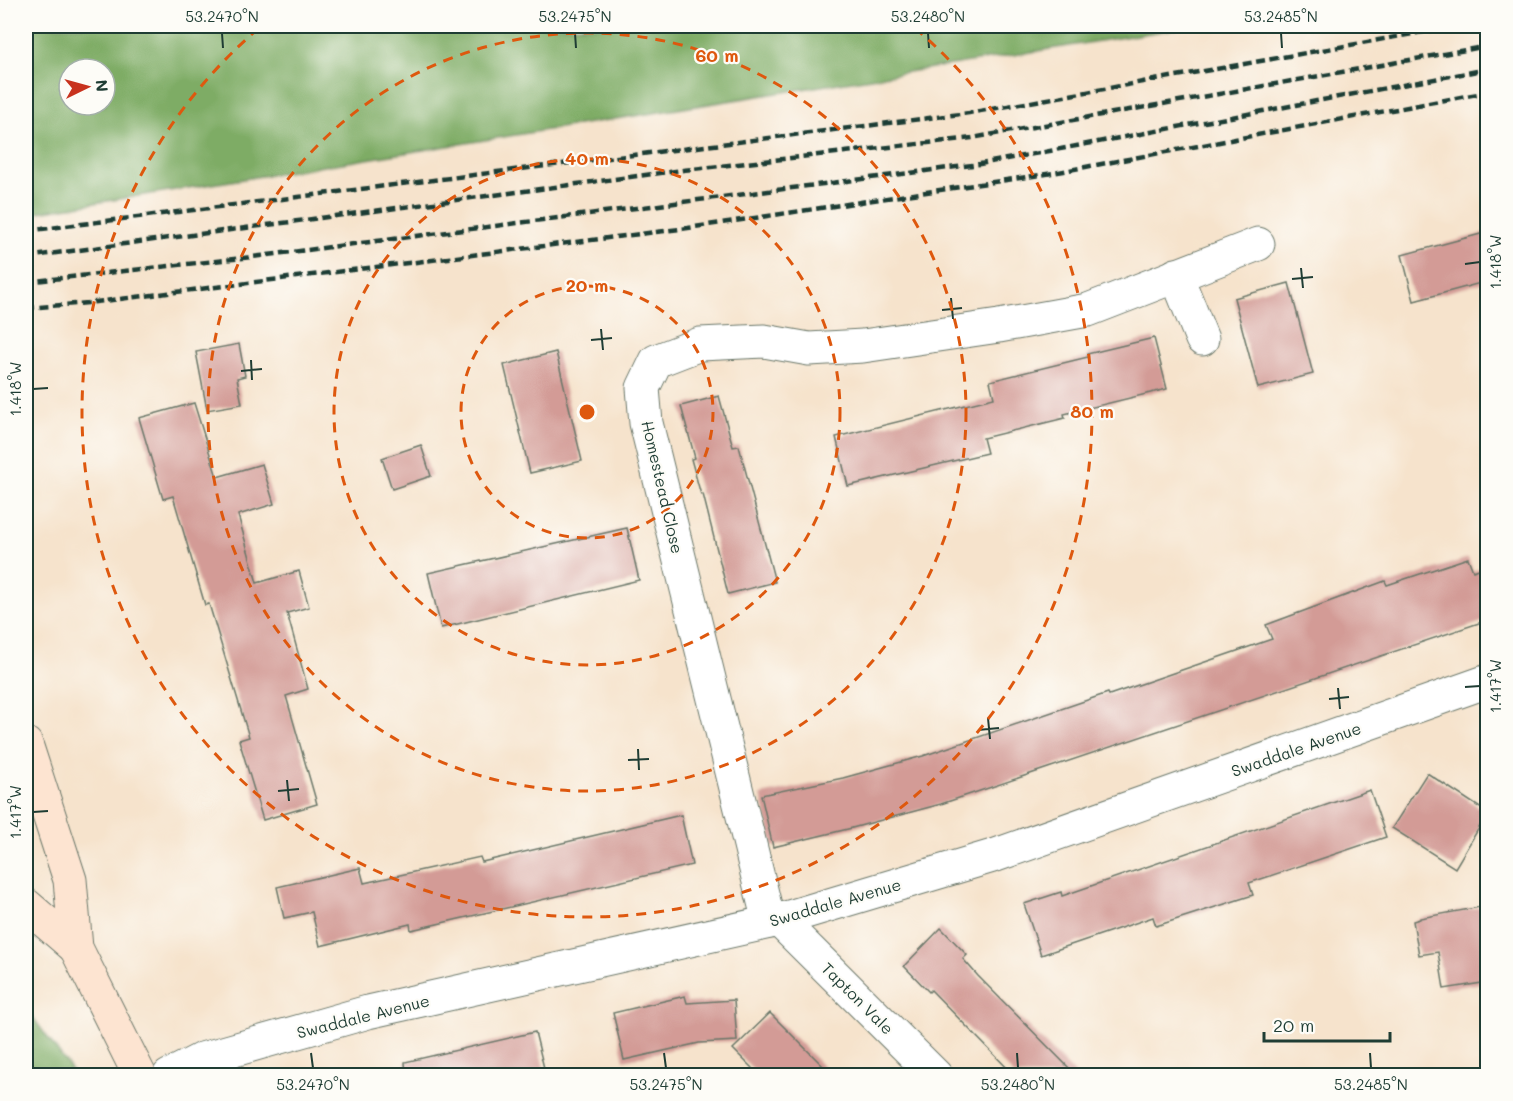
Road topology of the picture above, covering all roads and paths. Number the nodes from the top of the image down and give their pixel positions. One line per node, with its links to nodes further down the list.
1 (1258, 244): 2 (street, Homestead Close)
2 (1176, 275): 3 (street); 7 (street, Homestead Close)
3 (1202, 339)
4 (1488, 681): 7 (street, Swaddale Avenue)
5 (26, 744): 8 (main road)
6 (26, 905): 8 (main road)
7 (774, 921): 10 (street, Swaddale Avenue); 11 (street, Tapton Vale)
8 (76, 948): 9 (main road)
9 (140, 1076)
10 (170, 1076)
11 (936, 1076)

